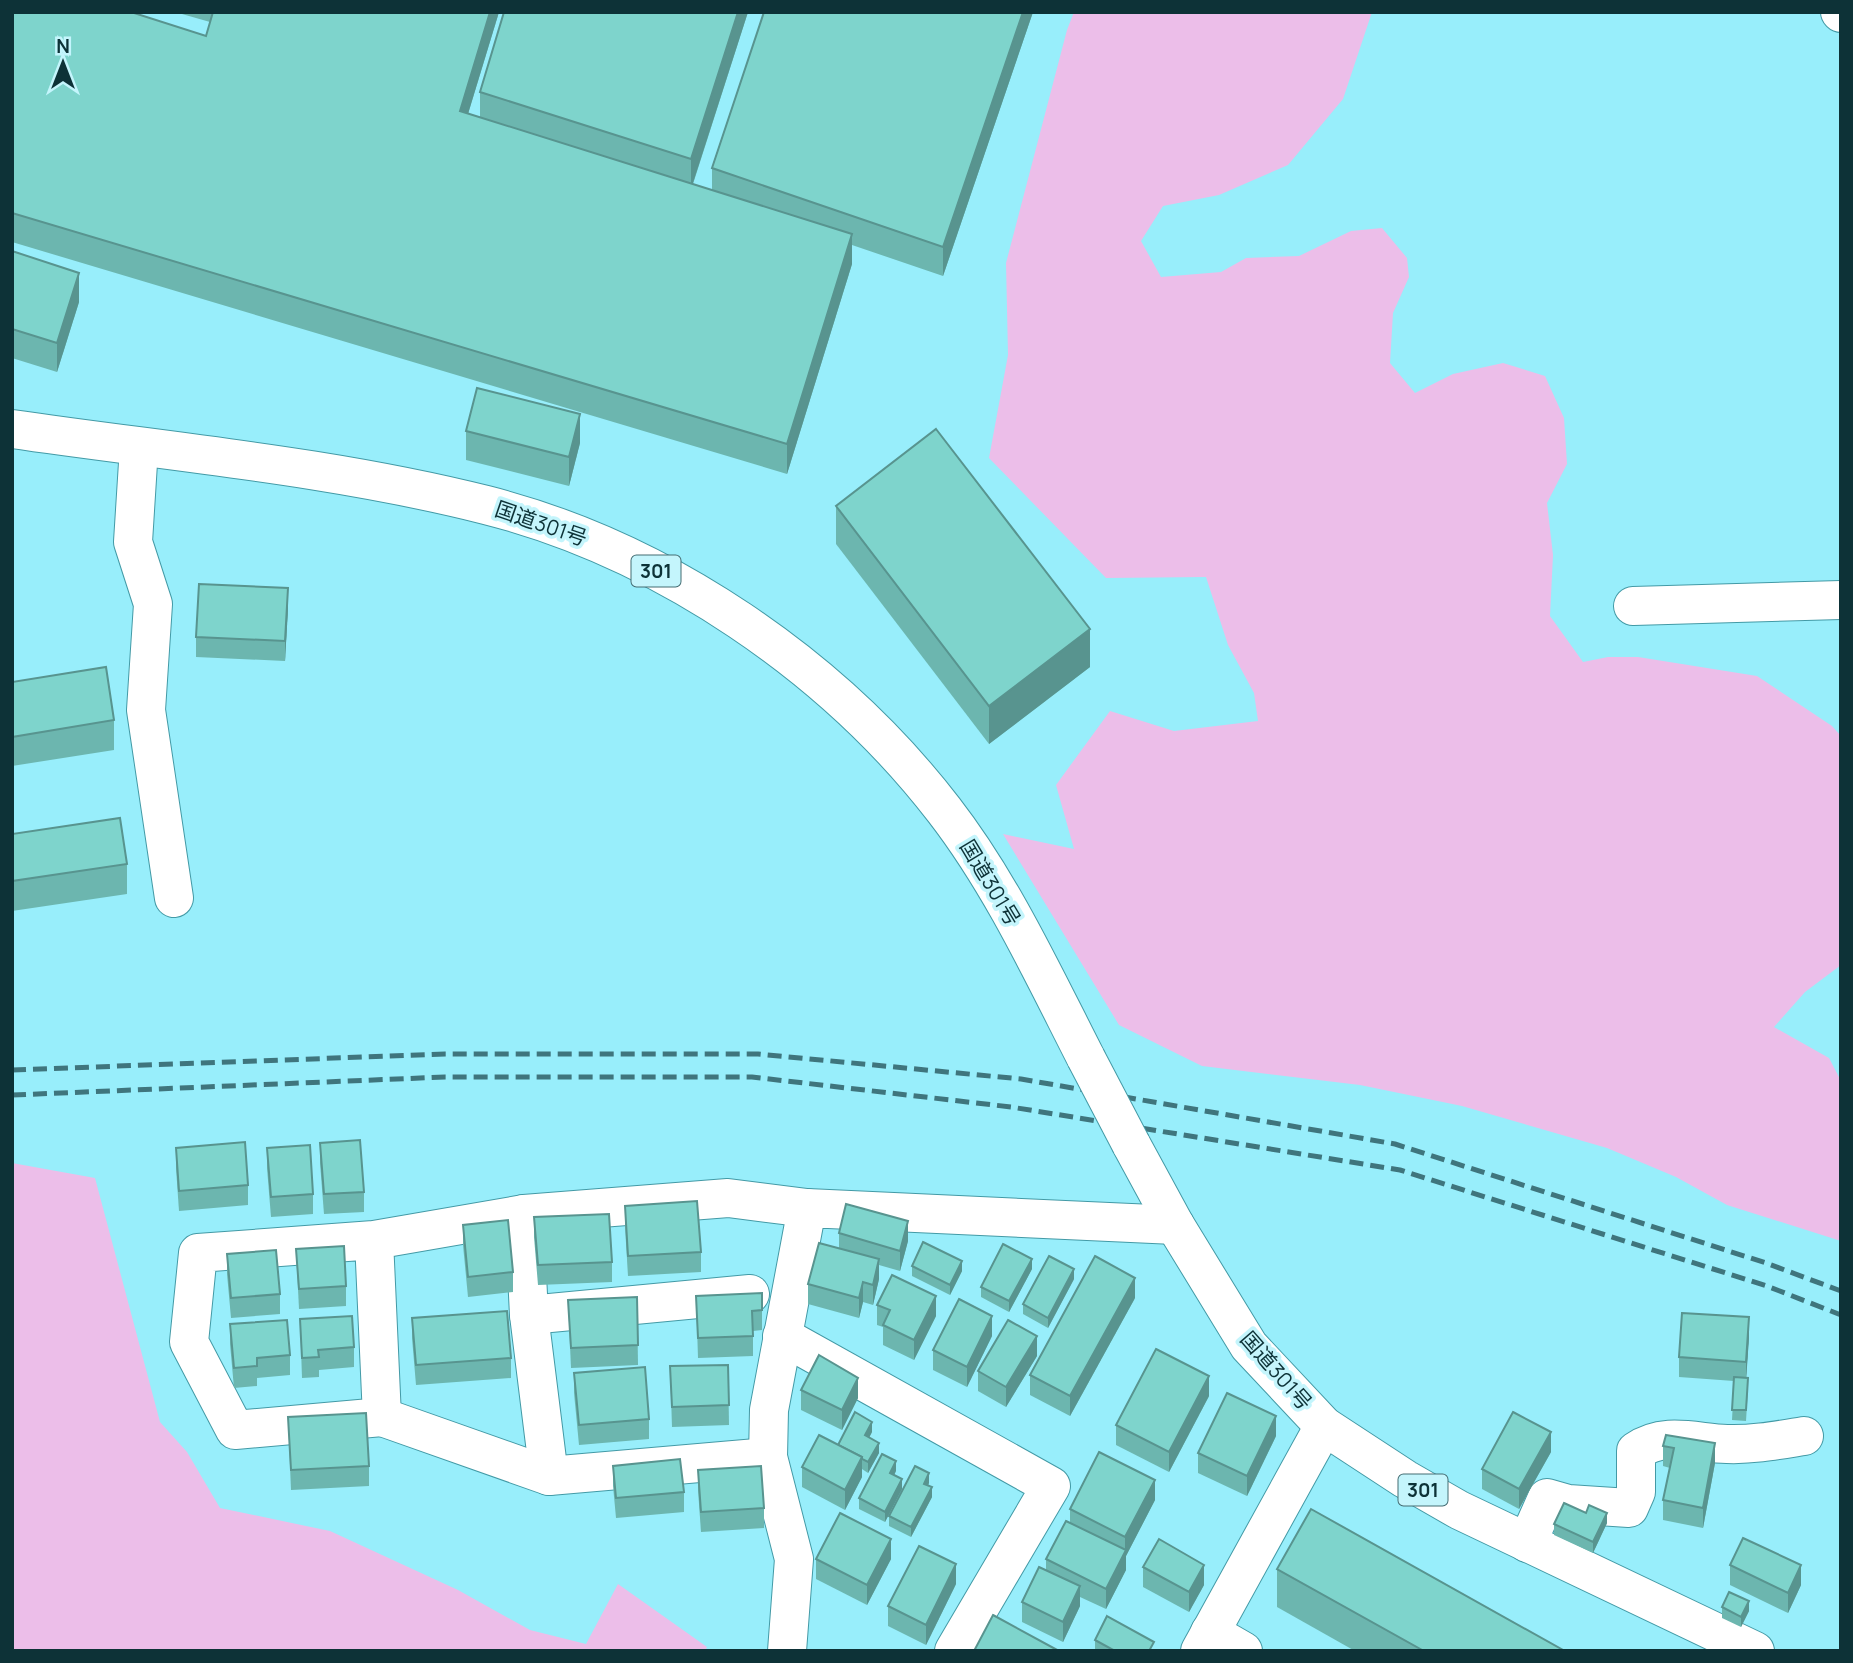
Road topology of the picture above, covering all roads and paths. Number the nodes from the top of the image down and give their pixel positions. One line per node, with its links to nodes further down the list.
1 (12, 429): 2 (main road, 国道301号 / 301)
2 (139, 447): 5 (main road); 8 (main road, 国道301号 / 301, bridge)
3 (1841, 600): 4 (main road)
4 (1633, 606)
5 (174, 898)
6 (807, 1208): 7 (main road); 8 (main road); 10 (main road)
7 (524, 1214): 9 (main road); 11 (main road)
8 (1175, 1226): 14 (main road, 国道301号 / 301)
9 (374, 1240): 13 (main road); 13 (main road)
10 (789, 1290): 11 (main road); 12 (main road)
11 (529, 1315): 17 (main road)
12 (782, 1336): 16 (main road); 21 (main road)
13 (382, 1417): 17 (main road)
14 (1324, 1426): 18 (main road, 国道301号 / 301); 19 (main road)
15 (1804, 1436): 18 (main road)
16 (768, 1457): 17 (main road); 20 (main road)
17 (549, 1476)
18 (1527, 1543): 23 (main road, 国道301号 / 301)
19 (1205, 1642): 22 (main road)
20 (788, 1650)
21 (954, 1651)
22 (1243, 1651)
23 (1755, 1651)

